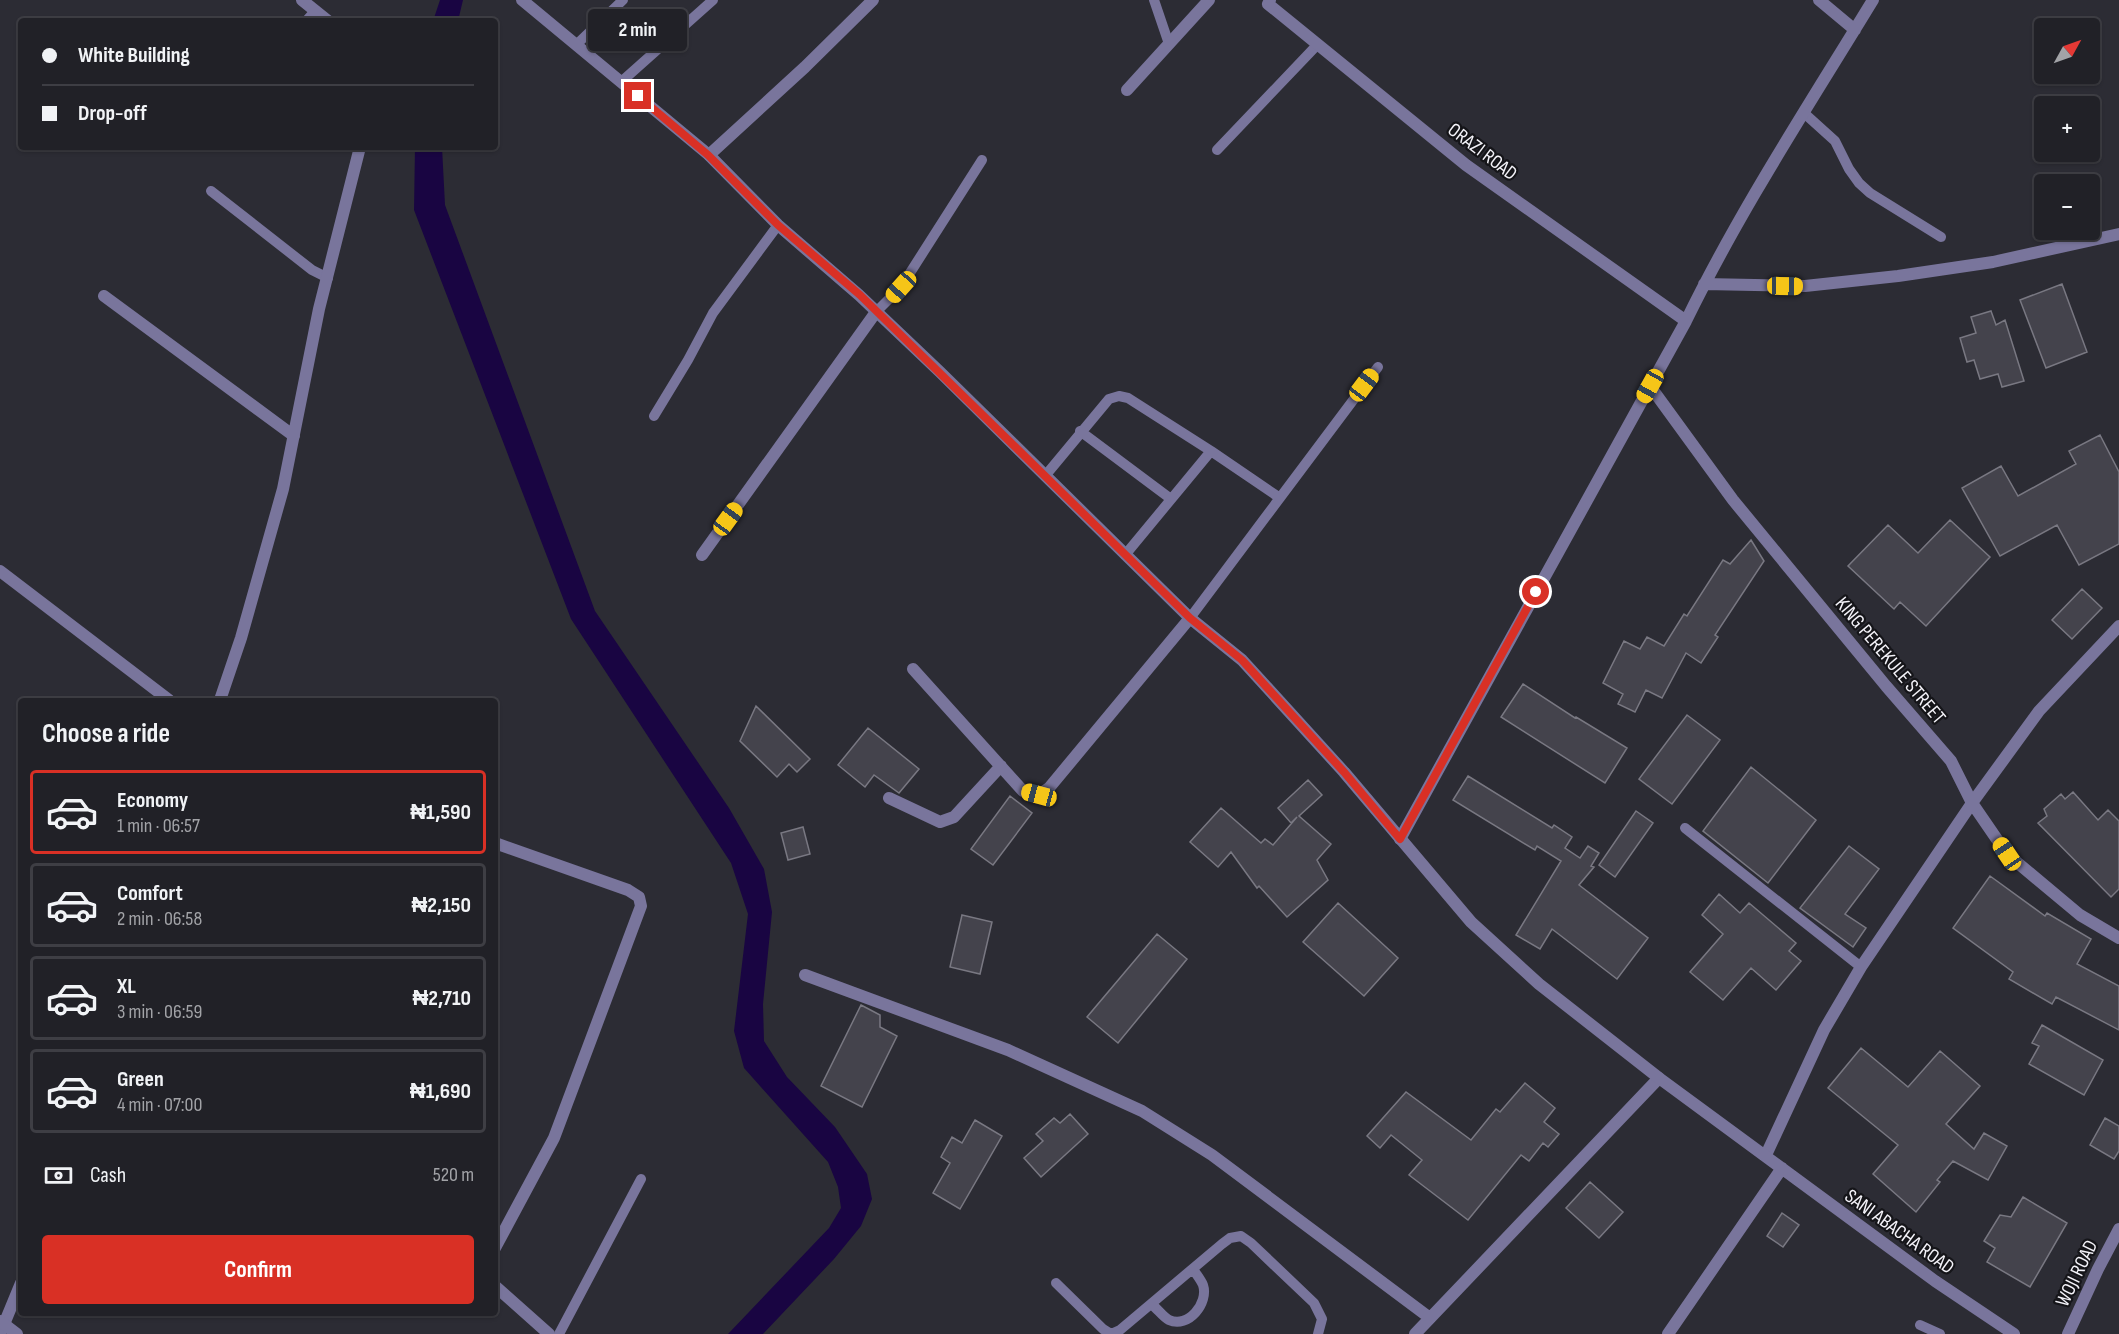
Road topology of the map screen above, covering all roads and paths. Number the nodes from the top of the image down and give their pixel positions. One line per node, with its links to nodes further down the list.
1 (302, 0): 11 (street)
2 (522, 0): 16 (street, SANI ABACHA ROAD)
3 (623, 0): 16 (lane)
4 (713, 0): 18 (lane)
5 (873, 0): 23 (street)
6 (1154, 0): 17 (lane)
7 (1209, 0): 17 (street)
8 (1819, 0): 14 (street)
9 (1873, 0): 14 (street)
10 (1267, 1): 15 (street, ORAZI ROAD)
11 (315, 11): 12 (lane); 13 (street)
12 (309, 18)
13 (324, 18)
14 (1855, 30): 20 (street)
15 (1318, 44): 22 (lane); 33 (street, ORAZI ROAD)
16 (576, 45): 18 (street, SANI ABACHA ROAD)
17 (1169, 45): 19 (street)
18 (621, 82): 23 (street, SANI ABACHA ROAD)
19 (1127, 90)
20 (1804, 113): 28 (lane); 30 (street)
21 (359, 150): 29 (street)
22 (1217, 150)
23 (708, 155): 26 (street, SANI ABACHA ROAD)
24 (982, 160): 32 (lane)
25 (211, 191): 29 (lane)
26 (778, 225): 32 (street, SANI ABACHA ROAD); 36 (lane)
27 (2119, 234): 30 (street)
28 (1941, 237)
29 (328, 278): 38 (street)
30 (1704, 284): 33 (street)
31 (104, 296): 38 (street)
32 (876, 312): 40 (street, SANI ABACHA ROAD); 43 (street)
33 (1686, 321): 35 (street)
34 (1378, 367): 41 (lane)
35 (1650, 386): 53 (street, KING PEREKULE STREET); 55 (street)
36 (654, 416)
37 (1080, 431): 39 (lane); 40 (lane); 42 (lane)
38 (294, 436): 50 (street)
39 (1211, 451): 41 (lane); 42 (lane)
40 (1045, 476): 44 (street, SANI ABACHA ROAD)
41 (1280, 498): 46 (lane)
42 (1171, 499): 44 (lane)
43 (702, 555)
44 (1125, 555): 46 (street, SANI ABACHA ROAD)
45 (0, 571): 49 (street)
46 (1190, 618): 51 (street); 55 (street, SANI ABACHA ROAD)
47 (2119, 626): 53 (street)
48 (913, 669): 51 (street)
49 (166, 698)
50 (221, 698)
51 (1001, 766): 52 (street)
52 (889, 798)
53 (1972, 803): 57 (street, KING PEREKULE STREET); 58 (street)
54 (1685, 828): 58 (lane)
55 (1400, 839): 60 (street, SANI ABACHA ROAD)
56 (498, 844): 65 (street)
57 (2119, 938)
58 (1861, 967): 61 (street)
59 (806, 975): 71 (street)
60 (1659, 1078): 61 (street, SANI ABACHA ROAD); 71 (street)
61 (1766, 1155): 62 (street, SANI ABACHA ROAD)
62 (1782, 1168): 79 (street); 81 (street, SANI ABACHA ROAD)
63 (641, 1179): 76 (lane)
64 (2119, 1229): 82 (street, WOJI ROAD)
65 (498, 1242)
66 (1193, 1269): 70 (lane); 70 (lane); 77 (lane)
67 (1056, 1282): 70 (lane)
68 (498, 1289): 75 (street)
69 (18, 1290): 73 (street)
70 (1151, 1304)
71 (1430, 1318): 78 (street)
72 (1920, 1325): 80 (lane)
73 (2, 1326): 74 (street)
74 (17, 1334)
75 (549, 1334)
76 (558, 1334)
77 (1318, 1334)
78 (1415, 1334)
79 (1668, 1334)
80 (1940, 1334)
81 (2014, 1334)
82 (2068, 1334)

